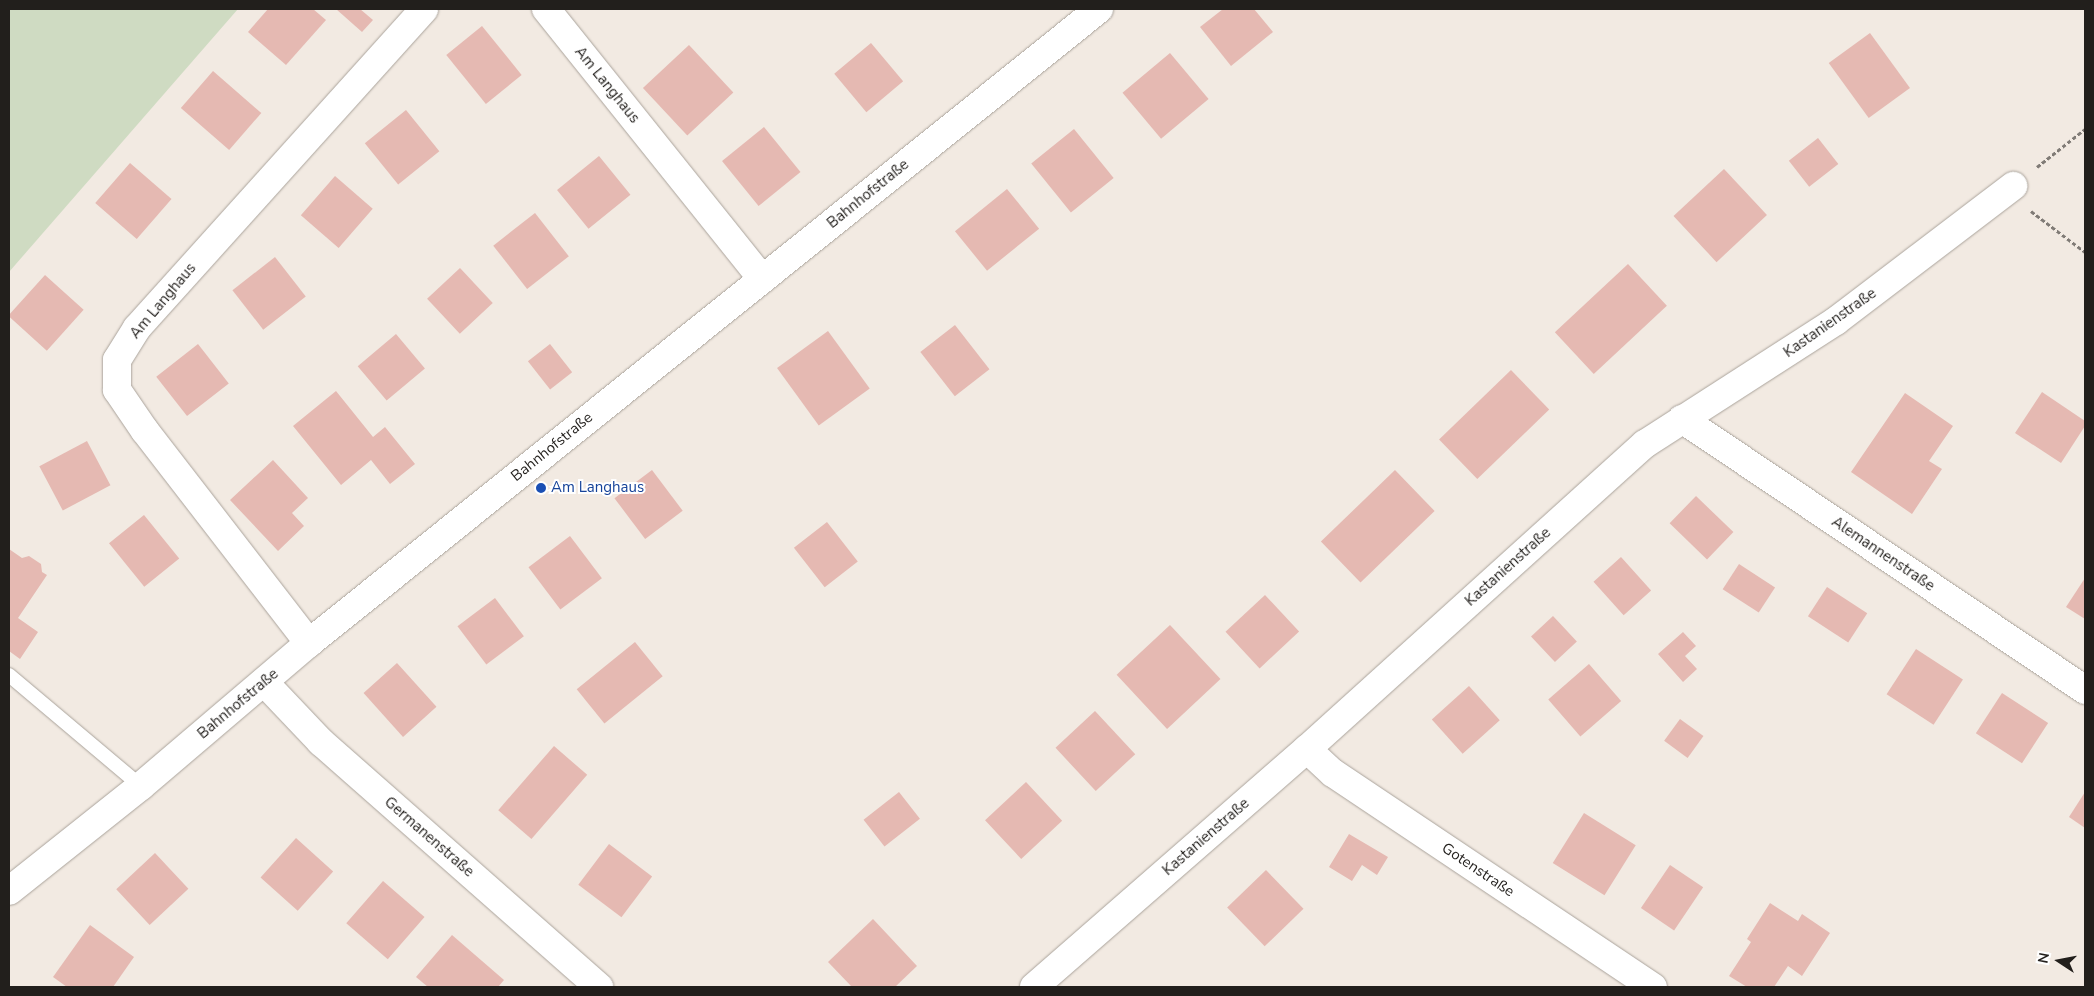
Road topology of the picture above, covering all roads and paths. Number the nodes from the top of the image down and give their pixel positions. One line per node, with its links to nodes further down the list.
1 (424, 9): 9 (street, Am Langhaus)
2 (546, 9): 7 (street, Am Langhaus)
3 (1099, 9): 7 (street, Bahnhofstraße)
4 (2085, 129): 5 (path)
5 (2013, 186): 6 (path); 8 (street, Kastanienstraße)
6 (2085, 252)
7 (762, 279): 9 (street, Bahnhofstraße)
8 (1682, 419): 12 (street, Alemannenstraße); 13 (street, Kastanienstraße)
9 (309, 643): 11 (street, Bahnhofstraße)
10 (9, 675): 14 (lane)
11 (264, 682): 14 (street, Bahnhofstraße); 16 (street, Germanenstraße)
12 (2085, 690)
13 (1307, 749): 17 (street, Kastanienstraße); 18 (street, Gotenstraße)
14 (141, 786): 15 (street, Bahnhofstraße)
15 (9, 891)
16 (599, 987)
17 (1034, 987)
18 (1653, 987)

